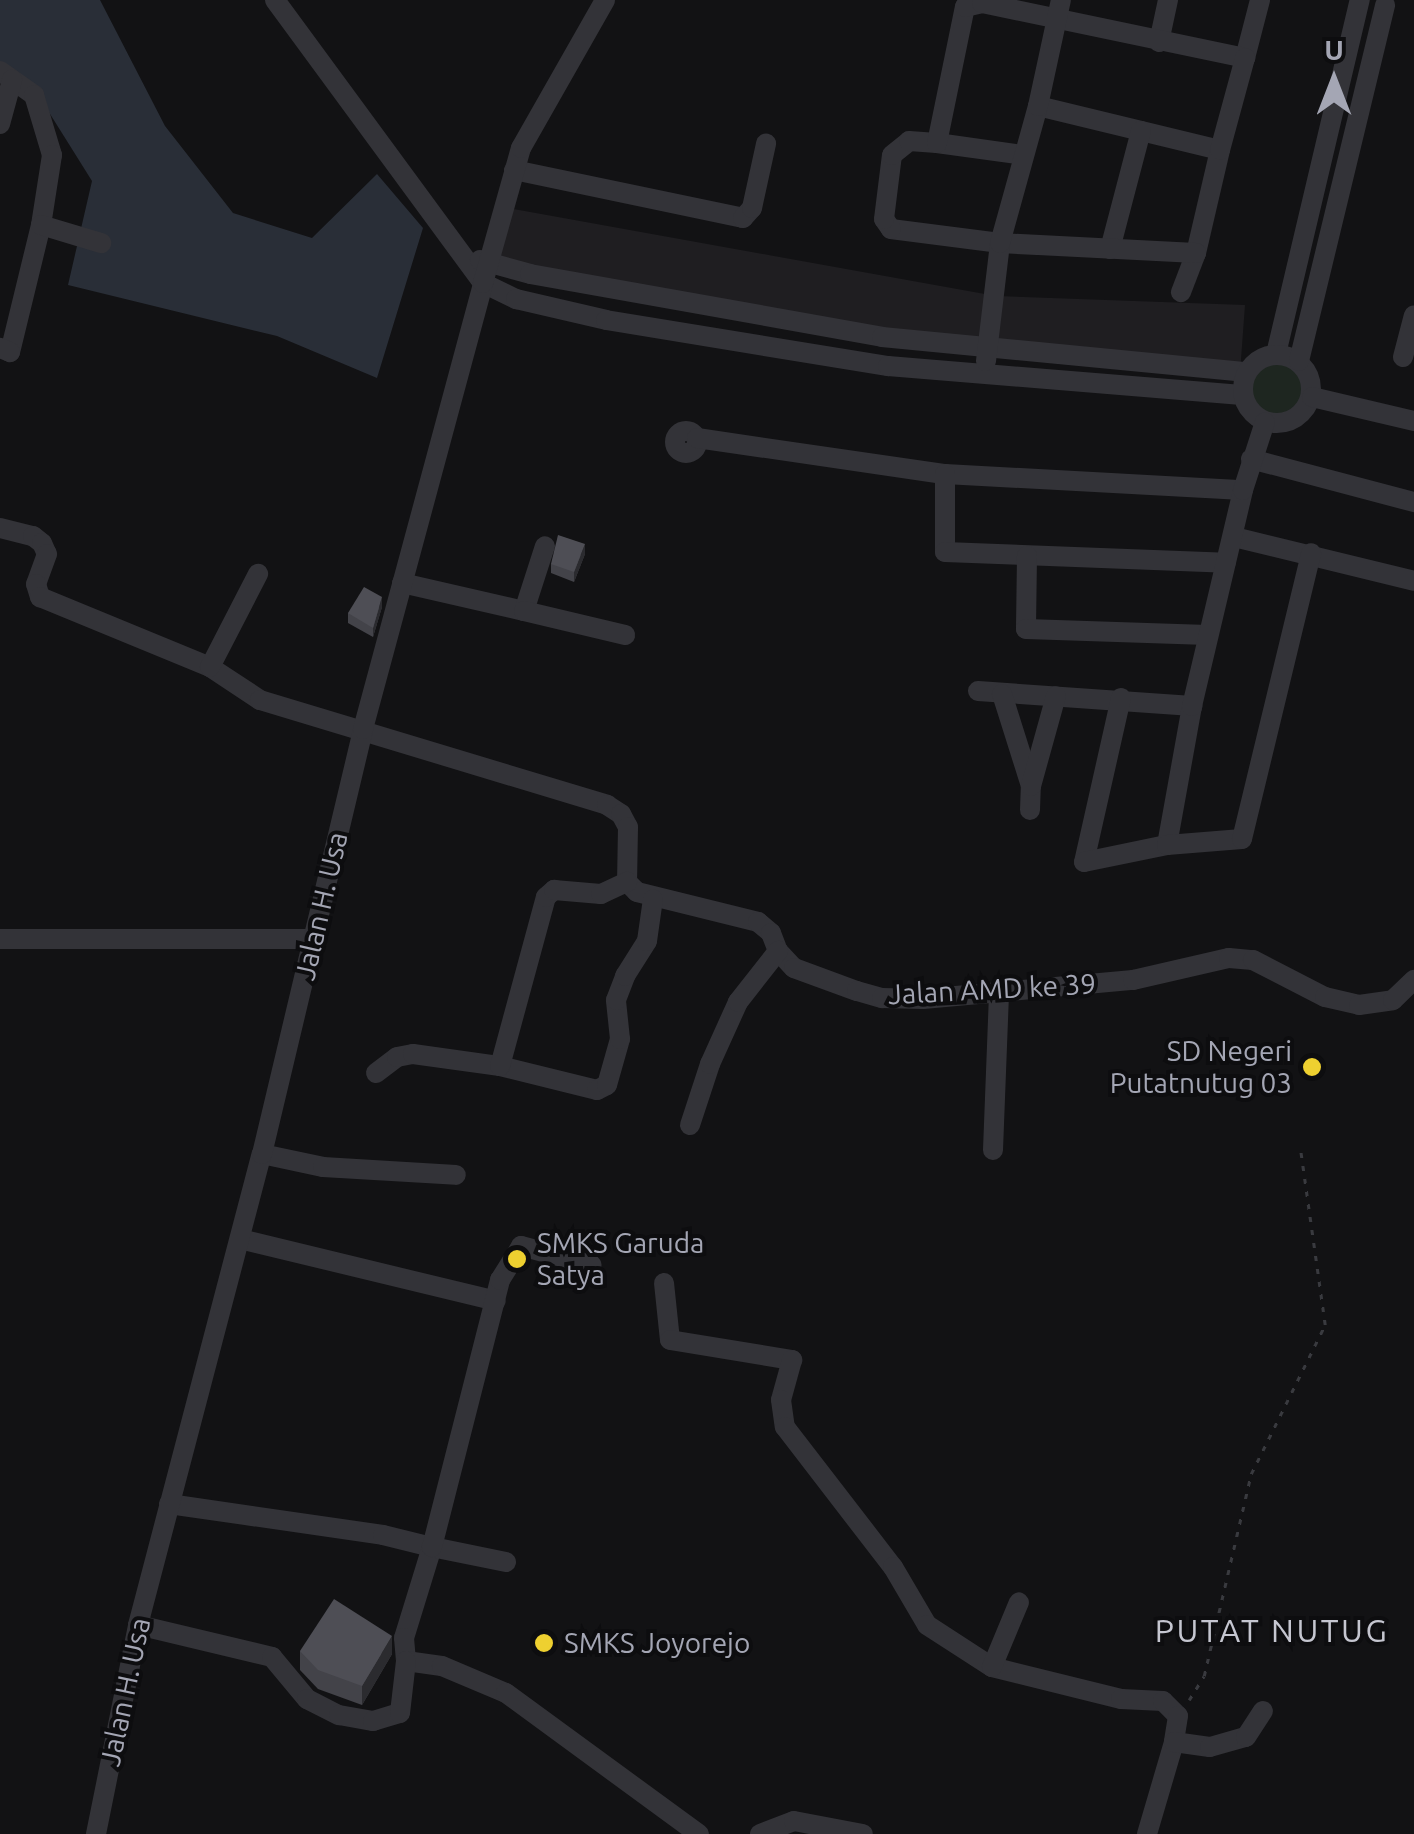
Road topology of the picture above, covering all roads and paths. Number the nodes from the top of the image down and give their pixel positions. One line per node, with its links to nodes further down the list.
1 (275, 0): 24 (street)
2 (605, 0): 18 (street)
3 (1168, 0): 8 (street)
4 (1260, 0): 9 (street)
5 (1360, 0): 6 (street); 30 (street)
6 (1391, 3): 32 (street)
7 (1059, 8): 8 (street); 11 (street); 14 (street)
8 (1159, 42): 9 (street)
9 (1245, 58): 16 (street)
10 (6, 76): 12 (street); 19 (street)
11 (1038, 106): 13 (street); 17 (street)
12 (0, 124)
13 (1142, 131): 16 (street); 22 (street)
14 (937, 143): 17 (street); 21 (street)
15 (766, 144): 18 (street)
16 (1220, 150): 23 (street)
17 (1023, 156): 21 (street)
18 (514, 170): 24 (street)
19 (42, 224): 20 (street); 28 (street)
20 (102, 242)
21 (1000, 243): 22 (street); 29 (street)
22 (1110, 250): 23 (street)
23 (1196, 253): 26 (street)
24 (478, 260): 25 (street); 29 (street)
25 (482, 283): 33 (street); 52 (street, Jalan H. Usa)
26 (1181, 292)
27 (1414, 318): 31 (street)
28 (0, 348)
29 (988, 350): 33 (street); 34 (street)
30 (1276, 354): 32 (street); 34 (street)
31 (1403, 356)
32 (1299, 361): 36 (street)
33 (984, 372): 35 (street)
34 (1246, 372): 35 (street)
35 (1242, 395): 39 (street)
36 (1312, 397): 38 (street); 39 (street)
37 (682, 414): 41 (street)
38 (1414, 421)
39 (1264, 422): 40 (street)
40 (1251, 459): 42 (street); 43 (street)
41 (946, 474): 42 (street); 48 (street)
42 (1243, 490): 45 (street)
43 (1414, 502)
44 (0, 528): 56 (street)
45 (1234, 537): 47 (street); 49 (street)
46 (544, 546): 53 (street)
47 (1310, 554): 51 (street); 65 (street)
48 (1028, 556): 49 (street); 55 (street)
49 (1226, 563): 55 (street)
50 (258, 574): 56 (street)
51 (1414, 581)
52 (402, 583): 53 (street); 62 (street, Jalan H. Usa)
53 (524, 611): 54 (street)
54 (626, 634)
55 (1208, 636): 61 (street)
56 (210, 667): 62 (street)
57 (978, 691): 58 (street)
58 (1002, 694): 59 (street); 63 (street)
59 (1056, 696): 60 (street); 63 (street)
60 (1122, 698): 61 (street); 65 (street)
61 (1192, 706): 65 (street)
62 (363, 729): 66 (street); 69 (street, Jalan H. Usa)
63 (1031, 786): 64 (street)
64 (1030, 810)
65 (1168, 845)
66 (626, 882): 67 (street, Jalan AMD ke 39); 73 (street)
67 (652, 899): 70 (street, Jalan AMD ke 39); 73 (street)
68 (0, 939): 69 (street)
69 (312, 939): 78 (street, Jalan H. Usa)
70 (778, 951): 72 (street, Jalan AMD ke 39); 75 (street)
71 (1414, 980): 72 (street, Jalan AMD ke 39)
72 (999, 992): 77 (street)
73 (500, 1066): 74 (street)
74 (376, 1072)
75 (690, 1125)
76 (1300, 1146): 92 (path)
77 (994, 1150)
78 (262, 1154): 79 (street); 80 (street, Jalan H. Usa)
79 (456, 1175)
80 (240, 1239): 83 (street); 84 (street, Jalan H. Usa)
81 (592, 1265): 83 (street)
82 (664, 1283): 90 (street)
83 (496, 1301): 85 (street)
84 (169, 1504): 85 (street); 88 (street, Jalan H. Usa)
85 (432, 1547): 86 (street); 89 (street)
86 (506, 1562)
87 (1018, 1602): 90 (street)
88 (138, 1625): 89 (street); 94 (street, Jalan H. Usa)
89 (406, 1661): 95 (street)
90 (992, 1667): 92 (street)
91 (1263, 1711): 93 (street)
92 (1178, 1716): 93 (street)
93 (1174, 1742): 98 (street)
94 (96, 1834)
95 (700, 1834)
96 (760, 1834): 97 (street)
97 (863, 1834)
98 (1147, 1834)

